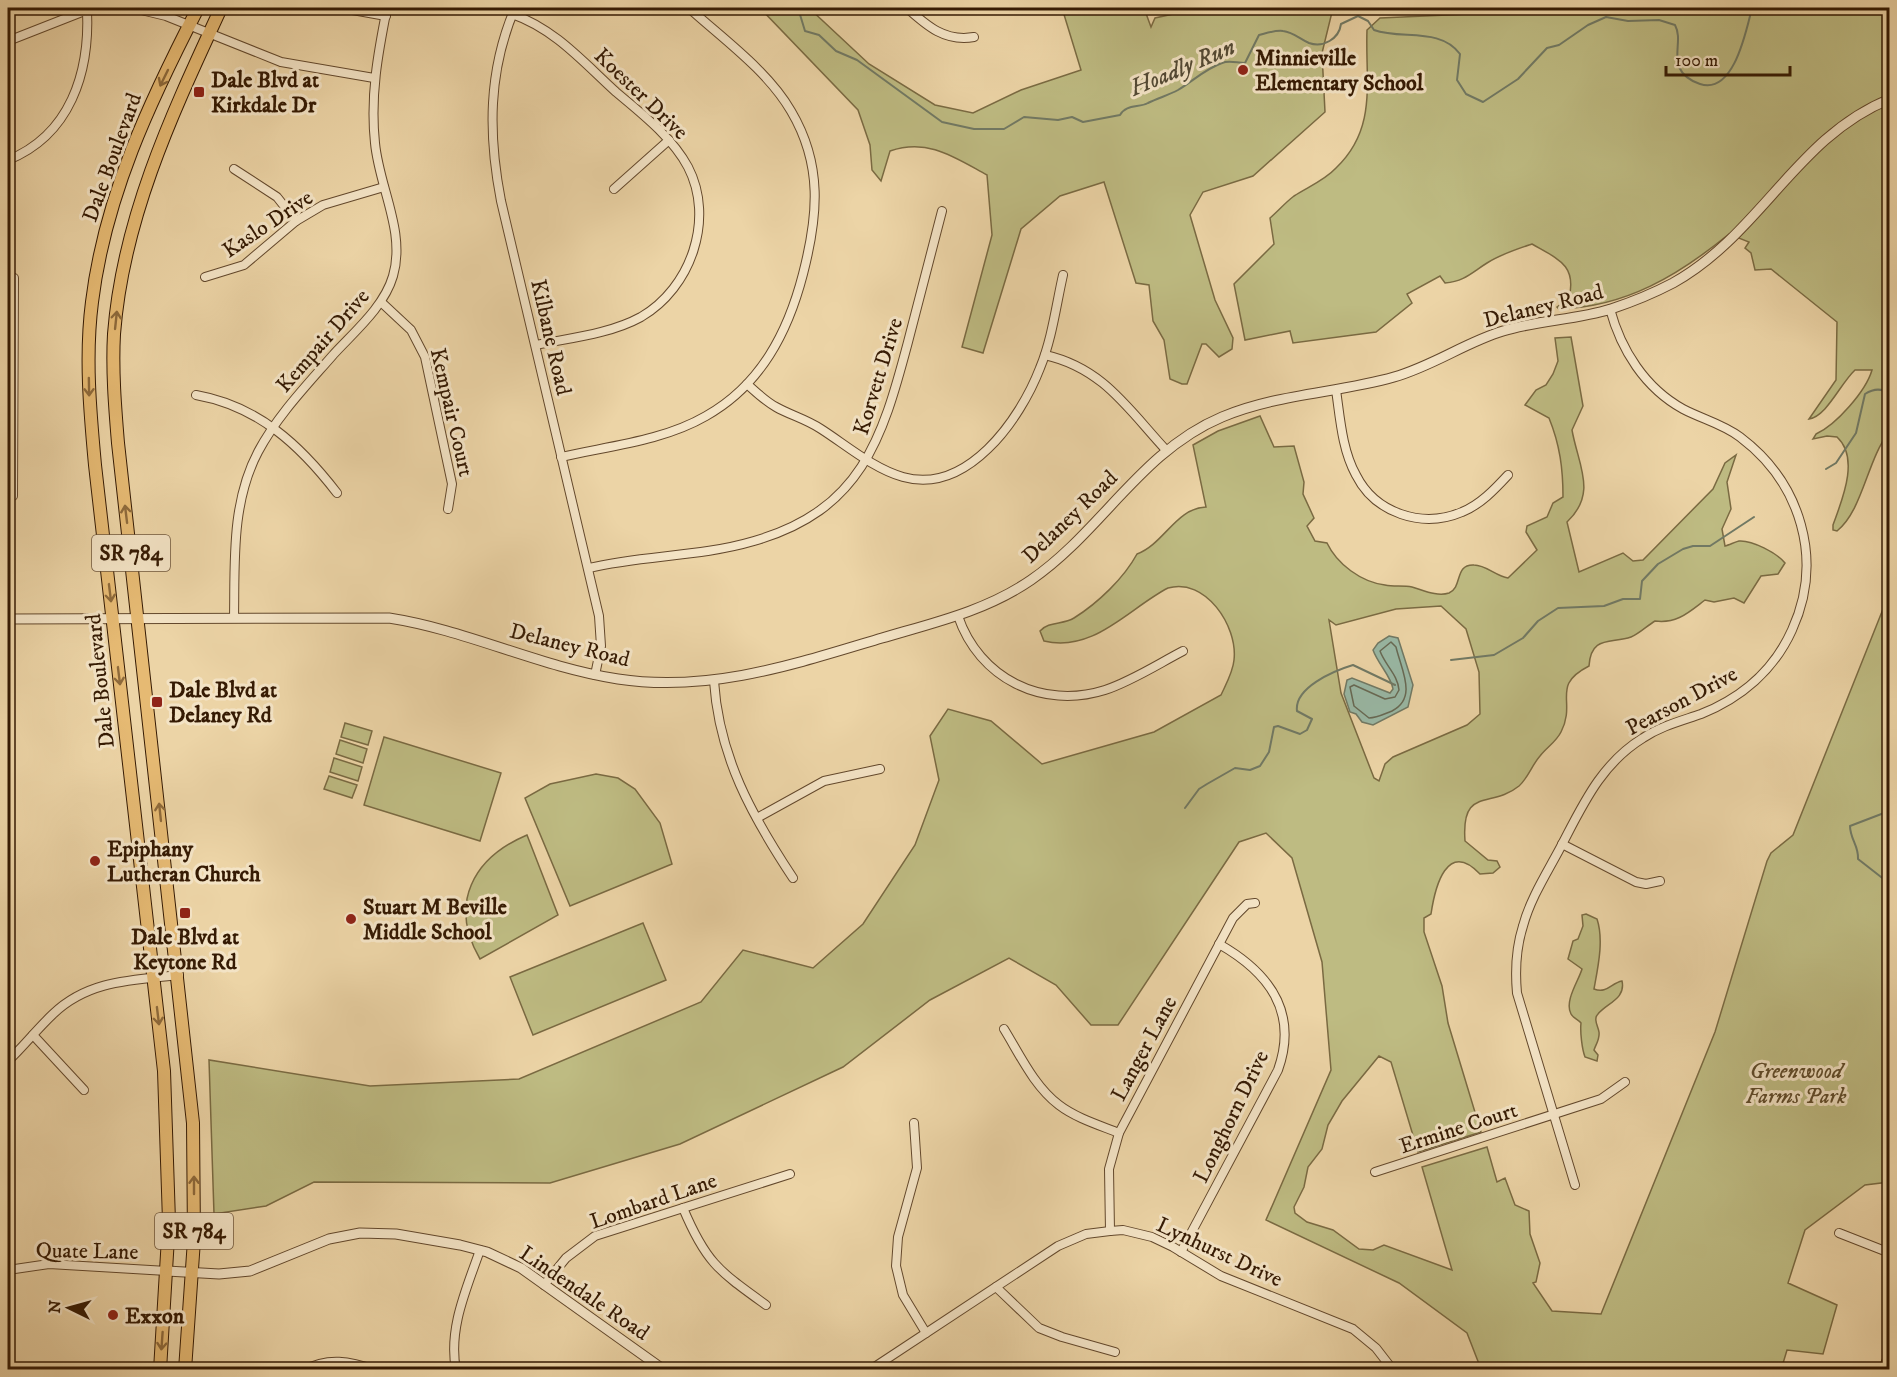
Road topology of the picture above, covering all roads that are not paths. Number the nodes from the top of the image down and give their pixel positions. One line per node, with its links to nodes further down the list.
1 (198, 8): 9 (main road, Dale Boulevard / SR 784)
2 (221, 8): 10 (main road, Dale Boulevard / SR 784)
3 (689, 8): 30 (street)
4 (907, 8): 11 (street)
5 (347, 9): 8 (street)
6 (87, 10): 9 (street); 12 (street); 16 (street)
7 (513, 11): 15 (street, Koester Drive); 27 (street, Kilbane Road)
8 (386, 12): 13 (street, Kempair Drive)
9 (189, 26): 10 (street); 43 (main road, Dale Boulevard / SR 784, one-way to 43)
10 (209, 34): 13 (street); 44 (main road, Dale Boulevard / SR 784, one-way to 10)
11 (974, 37)
12 (8, 41)
13 (374, 78): 18 (street, Kempair Drive)
14 (1890, 99): 26 (street, Delaney Road)
15 (669, 140): 19 (street); 27 (street, Koester Drive)
16 (8, 160)
17 (234, 169): 21 (street)
18 (384, 187): 21 (street, Kaslo Drive); 25 (street, Kempair Drive)
19 (614, 189)
20 (942, 211): 36 (street, Korvett Drive)
21 (296, 221): 23 (street, Kaslo Drive)
22 (1063, 275): 28 (street)
23 (205, 277)
24 (14, 278): 29 (street)
25 (381, 302): 33 (street, Kempair Drive); 40 (street, Kempair Court)
26 (1610, 309): 31 (street, Delaney Road); 52 (street, Pearson Drive)
27 (536, 345): 35 (street, Kilbane Road)
28 (1045, 354): 34 (street); 36 (street)
29 (11, 370): 39 (street)
30 (747, 384): 35 (street); 36 (street)
31 (1336, 390): 34 (street, Delaney Road); 37 (street)
32 (196, 395): 33 (street)
33 (274, 427): 38 (street); 45 (street, Kempair Drive)
34 (1166, 450): 42 (street, Delaney Road)
35 (561, 457): 41 (street, Kilbane Road)
36 (868, 459): 41 (street, Korvett Drive)
37 (1508, 475)
38 (337, 493)
39 (14, 496)
40 (448, 509)
41 (589, 568): 48 (street, Kilbane Road)
42 (958, 616): 47 (street); 49 (street, Delaney Road)
43 (113, 618): 44 (street, Delaney Road); 46 (street, Delaney Road); 58 (main road, Dale Boulevard / SR 784, one-way to 58)
44 (138, 618): 45 (street, Delaney Road); 57 (main road, Dale Boulevard / SR 784, one-way to 44)
45 (234, 618): 48 (street, Delaney Road)
46 (8, 619)
47 (1183, 651)
48 (595, 675): 49 (street, Delaney Road)
49 (714, 681): 51 (street)
50 (880, 769): 51 (street)
51 (757, 818): 53 (street)
52 (1562, 844): 54 (street); 64 (street, Pearson Drive)
53 (793, 878)
54 (1660, 881)
55 (1255, 903): 56 (street, Langer Lane)
56 (1219, 944): 66 (street, Langer Lane); 74 (street, Longhorn Drive)
57 (179, 975): 58 (street); 78 (main road, Dale Boulevard / SR 784, one-way to 57)
58 (154, 978): 60 (street); 77 (main road, Dale Boulevard / SR 784, one-way to 77)
59 (1004, 1029): 66 (street)
60 (33, 1035): 61 (street); 63 (street)
61 (8, 1061)
62 (1625, 1082): 64 (street, Ermine Court)
63 (84, 1090)
64 (1552, 1115): 67 (street, Ermine Court); 69 (street, Pearson Drive)
65 (914, 1123): 82 (street)
66 (1119, 1133): 71 (street, Langer Lane)
67 (1375, 1172)
68 (790, 1174): 70 (street, Lombard Lane)
69 (1575, 1185)
70 (683, 1208): 79 (street, Lombard Lane); 81 (street)
71 (1110, 1230): 74 (street, Lynhurst Drive); 80 (street, Lynhurst Drive)
72 (1839, 1233): 75 (street)
73 (480, 1250): 78 (street, Lindendale Road); 79 (street, Lindendale Road); 89 (street)
74 (1181, 1252): 92 (street, Lynhurst Drive)
75 (1890, 1253)
76 (8, 1270): 77 (street, Quate Lane)
77 (167, 1271): 78 (street, Lindendale Road); 85 (main road, Dale Boulevard / SR 784, one-way to 85)
78 (192, 1272): 86 (main road, Dale Boulevard / SR 784)
79 (544, 1285): 90 (street, Lindendale Road)
80 (996, 1287): 82 (street, Lynhurst Drive); 84 (street)
81 (766, 1305)
82 (927, 1333): 91 (street, Lynhurst Drive)
83 (1890, 1351): 93 (street)
84 (1115, 1352)
85 (160, 1370)
86 (185, 1370)
87 (304, 1370): 88 (street)
88 (375, 1370)
89 (456, 1370)
90 (664, 1370)
91 (870, 1370)
92 (1393, 1370)
93 (1883, 1370)

